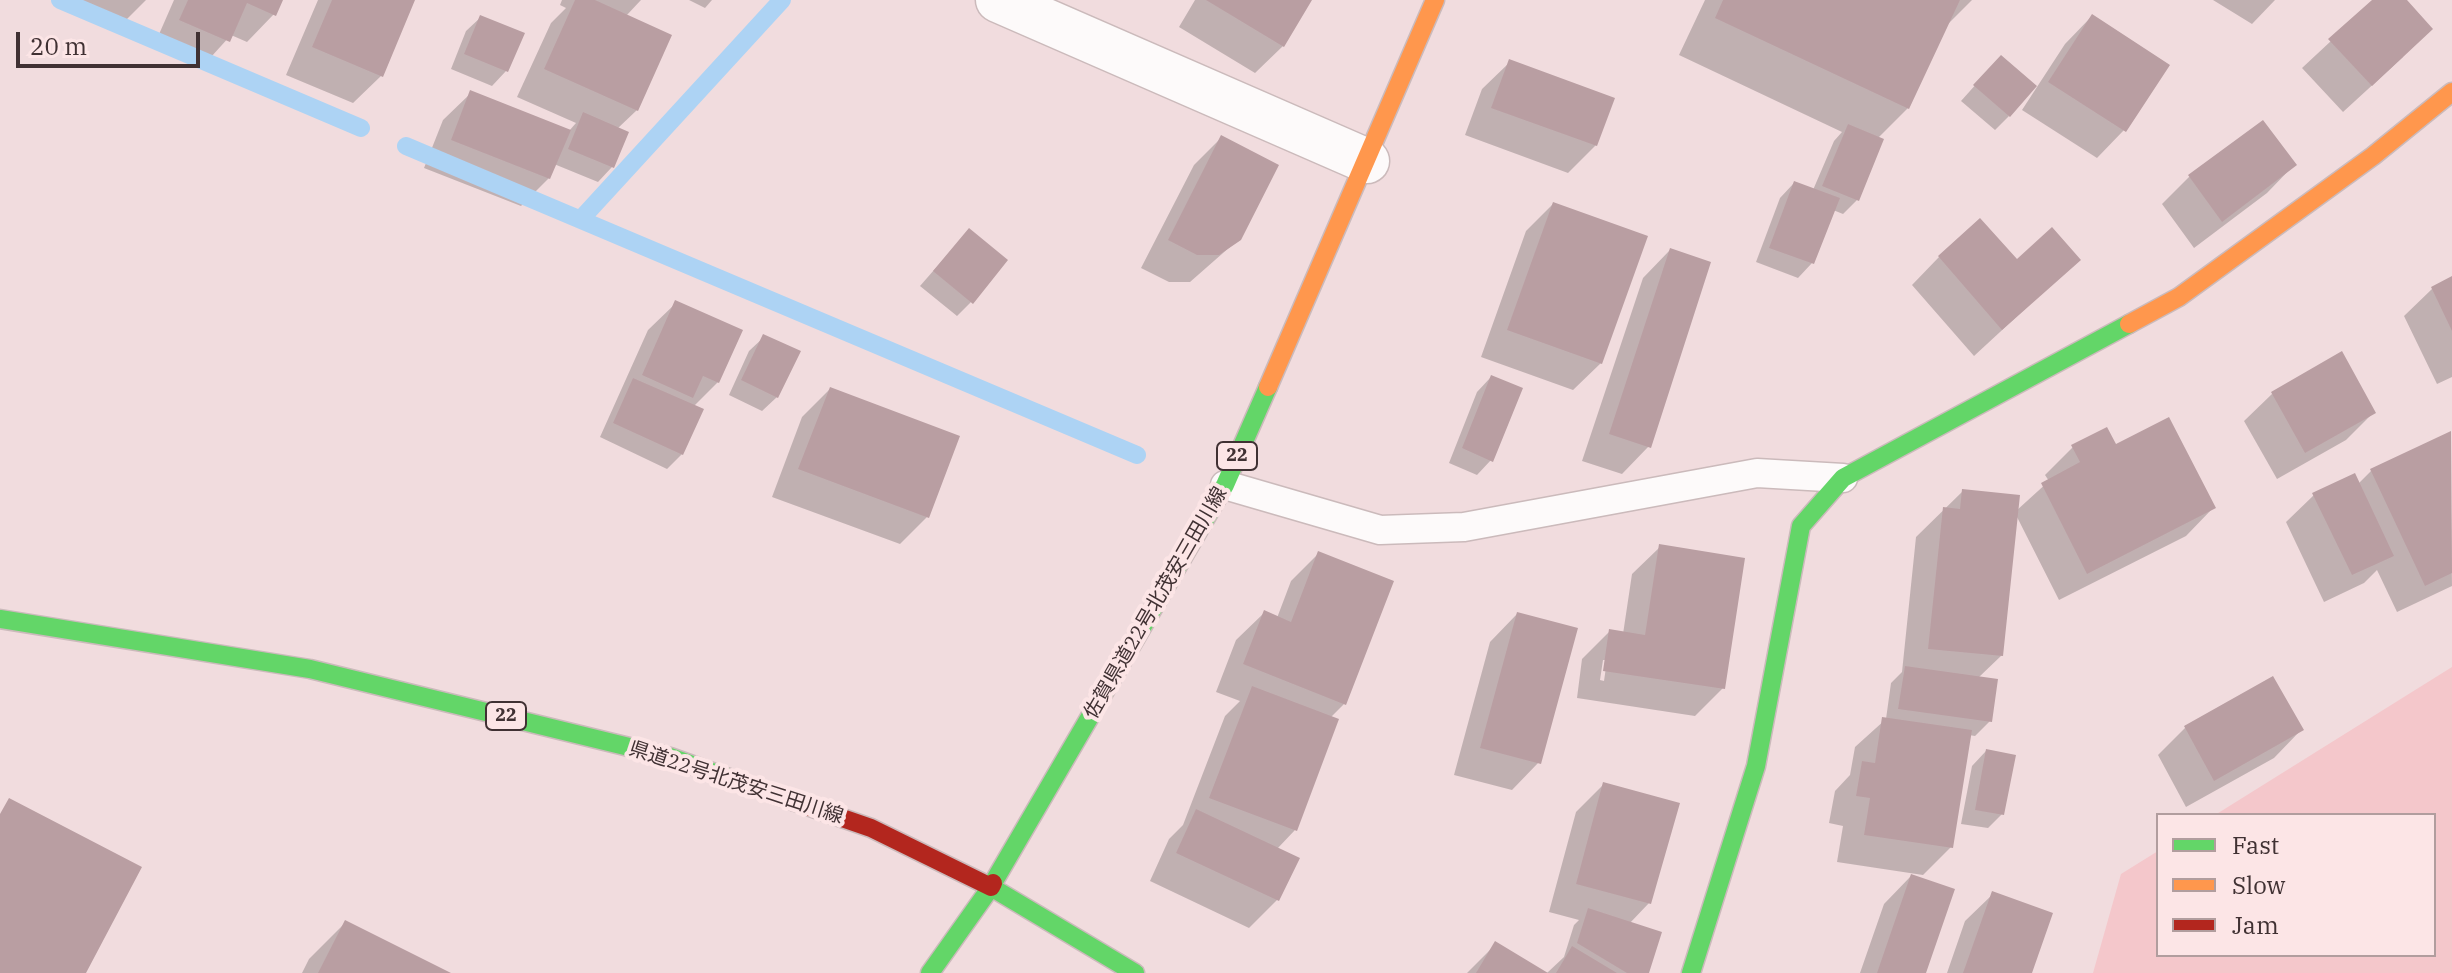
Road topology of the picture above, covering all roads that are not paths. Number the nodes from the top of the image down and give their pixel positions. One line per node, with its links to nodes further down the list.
1 (998, 0): 4 (street)
2 (1435, 0): 4 (main road, 佐賀県道22号北茂安三田川線 / 22)
3 (2452, 92): 5 (main road)
4 (1367, 161): 6 (main road, 佐賀県道22号北茂安三田川線 / 22)
5 (1843, 478): 6 (lane); 11 (main road)
6 (1225, 485): 8 (main road, 佐賀県道22号北茂安三田川線 / 22)
7 (0, 619): 8 (main road, 県道22号北茂安三田川線 / 22)
8 (991, 887): 9 (main road, 佐賀県道22号北茂安三田川線); 10 (main road, 県道22号北茂安三田川線)
9 (930, 973)
10 (1135, 973)
11 (1691, 973)

